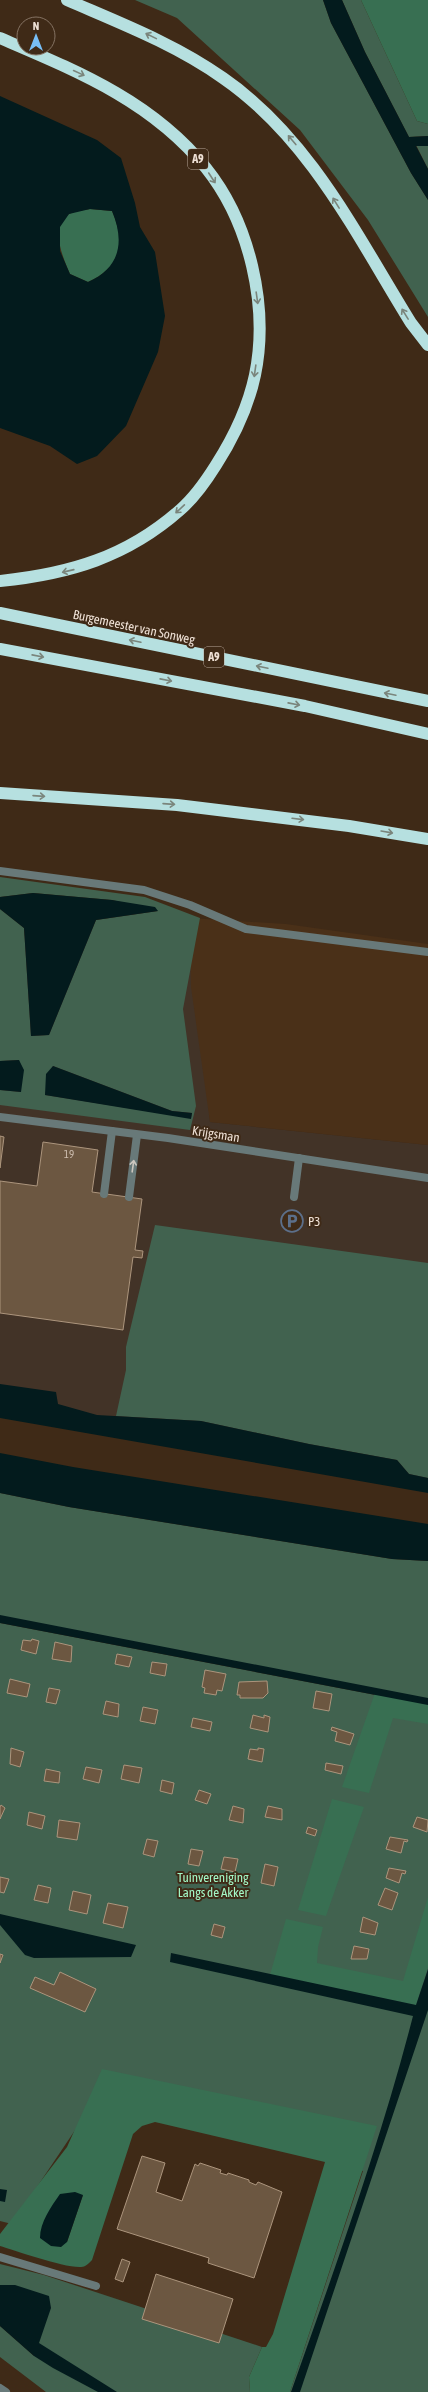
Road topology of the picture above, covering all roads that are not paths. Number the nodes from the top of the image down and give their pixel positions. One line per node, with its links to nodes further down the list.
1 (66, 0): 3 (highway, one-way to 1)
2 (0, 38): 4 (highway, A9, one-way to 4)
3 (428, 345)
4 (0, 581)
5 (0, 613): 7 (highway, Burgemeester van Sonweg / A9, one-way to 5)
6 (0, 649): 8 (highway, one-way to 8)
7 (428, 701)
8 (428, 734)
9 (0, 793): 10 (highway, one-way to 10)
10 (428, 839)
11 (0, 871): 12 (street)
12 (428, 952)
13 (0, 1117): 14 (street, Krijgsman)
14 (112, 1131): 15 (street, Krijgsman); 18 (street)
15 (137, 1134): 16 (street, Krijgsman); 19 (street, one-way to 15)
16 (299, 1158): 17 (street, Krijgsman); 20 (street)
17 (428, 1178)
18 (104, 1194)
19 (129, 1197)
20 (294, 1197)
21 (0, 2257): 22 (street)
22 (96, 2286)
23 (0, 2388): 24 (street)
24 (6, 2392)

